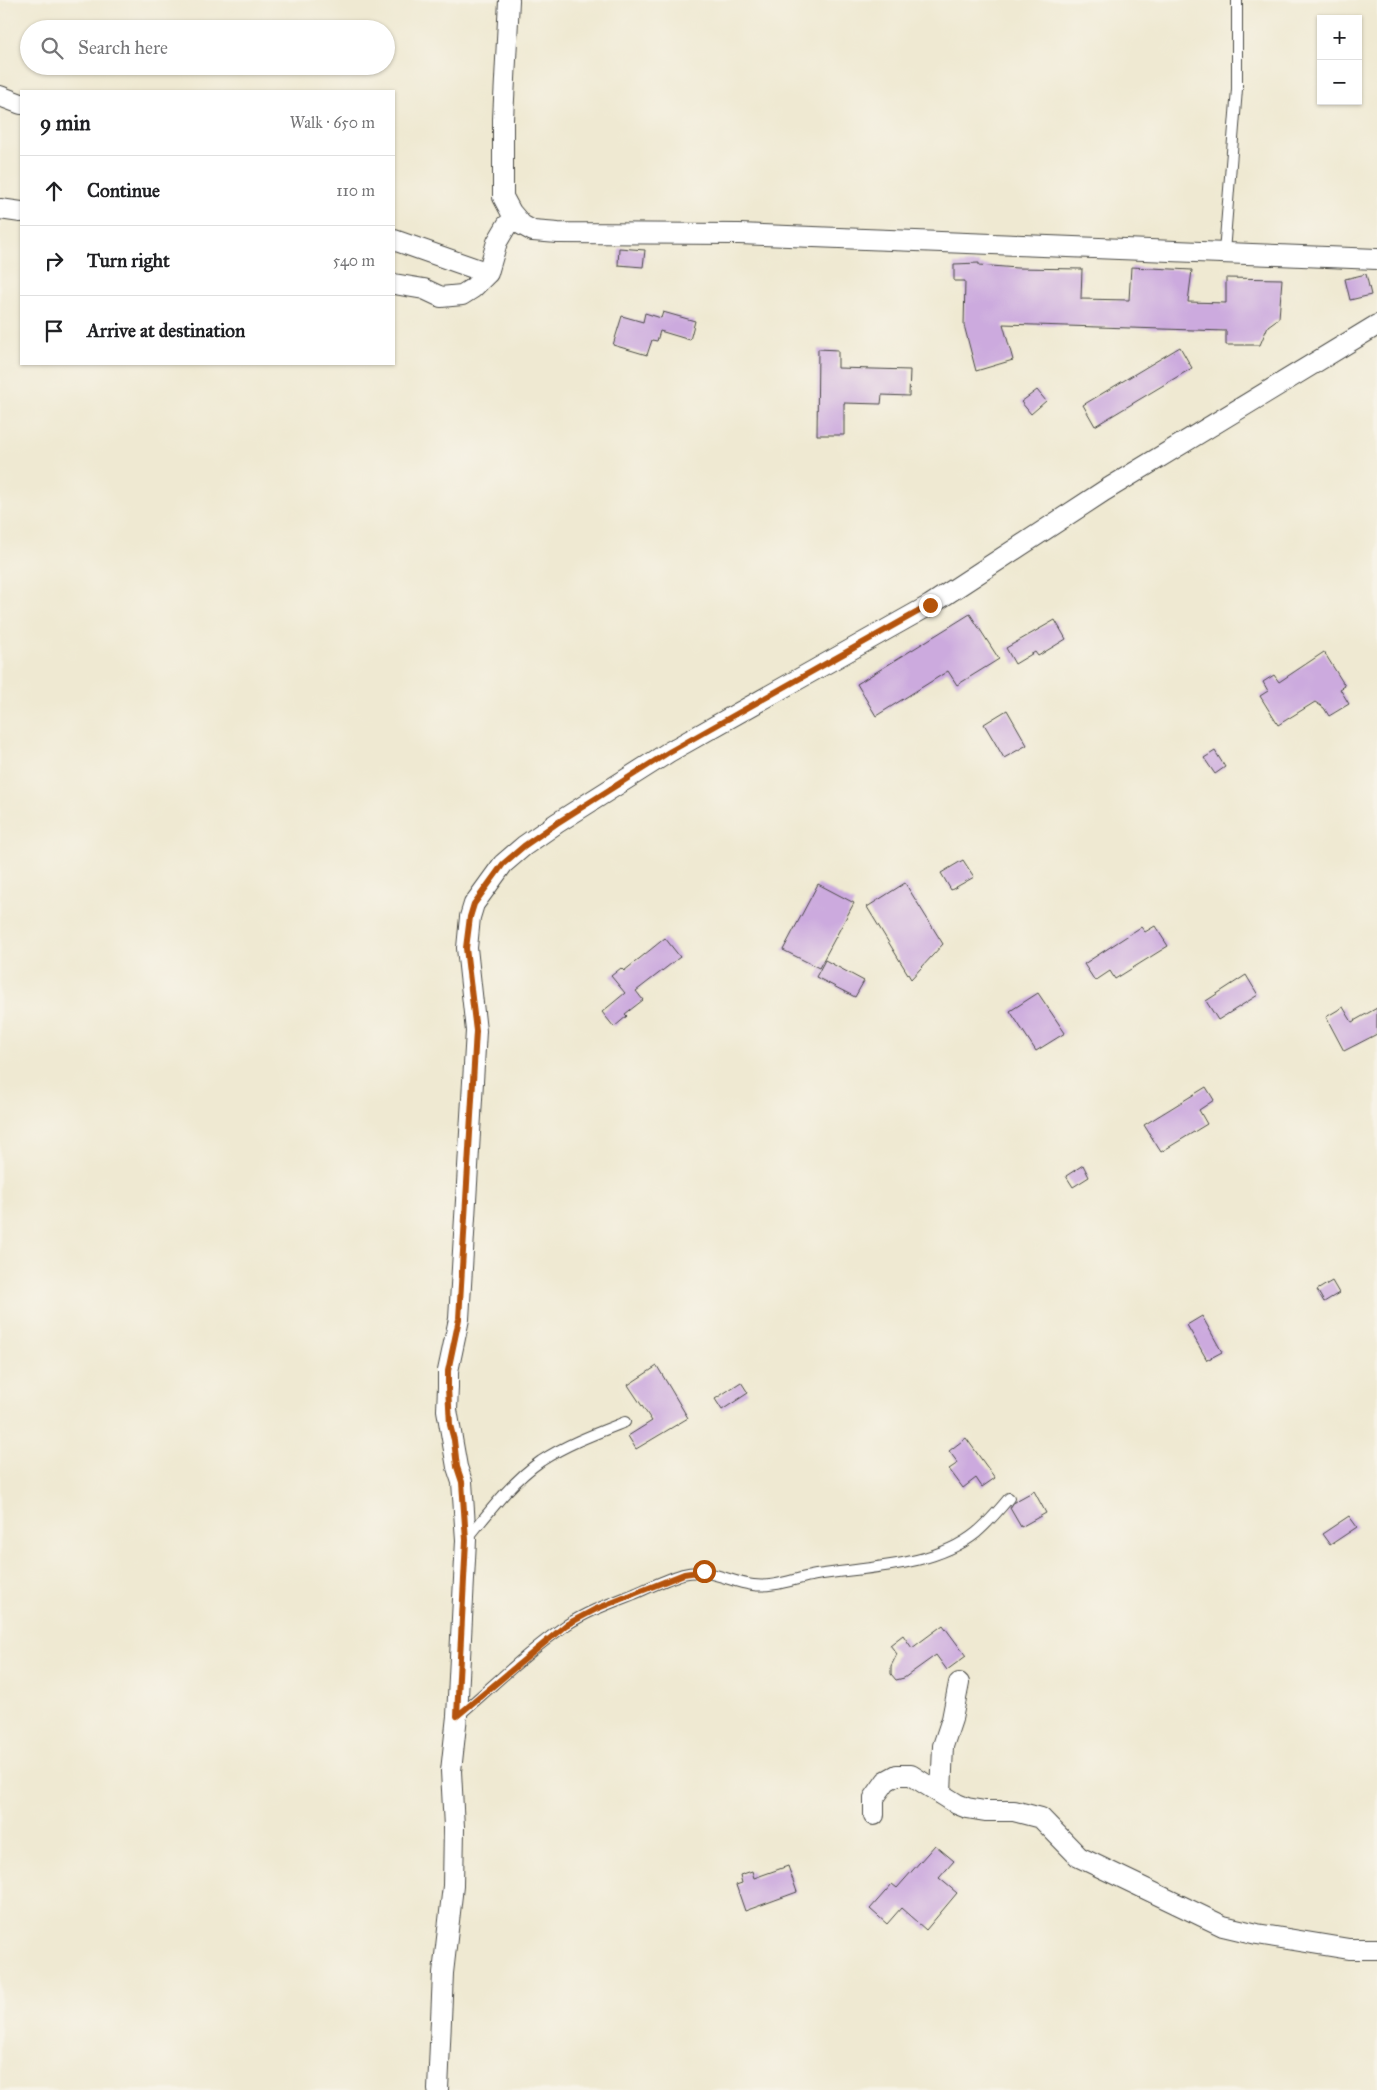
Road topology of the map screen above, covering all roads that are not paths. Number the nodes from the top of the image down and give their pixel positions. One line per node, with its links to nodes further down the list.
1 (508, 0): 7 (street)
2 (1237, 0): 9 (lane)
3 (0, 96): 4 (street)
4 (20, 104)
5 (0, 209): 6 (street)
6 (20, 212)
7 (515, 219): 9 (street); 11 (street)
8 (395, 240): 11 (street)
9 (1224, 252): 10 (street)
10 (1377, 259)
11 (488, 273): 12 (street)
12 (395, 284)
13 (1377, 326): 16 (street)
14 (625, 1422): 16 (lane)
15 (1009, 1498): 18 (lane)
16 (466, 1540): 18 (street)
17 (959, 1683): 19 (street)
18 (457, 1716): 22 (street)
19 (941, 1794): 20 (street); 21 (street)
20 (874, 1815)
21 (1377, 1949)
22 (438, 2090)

